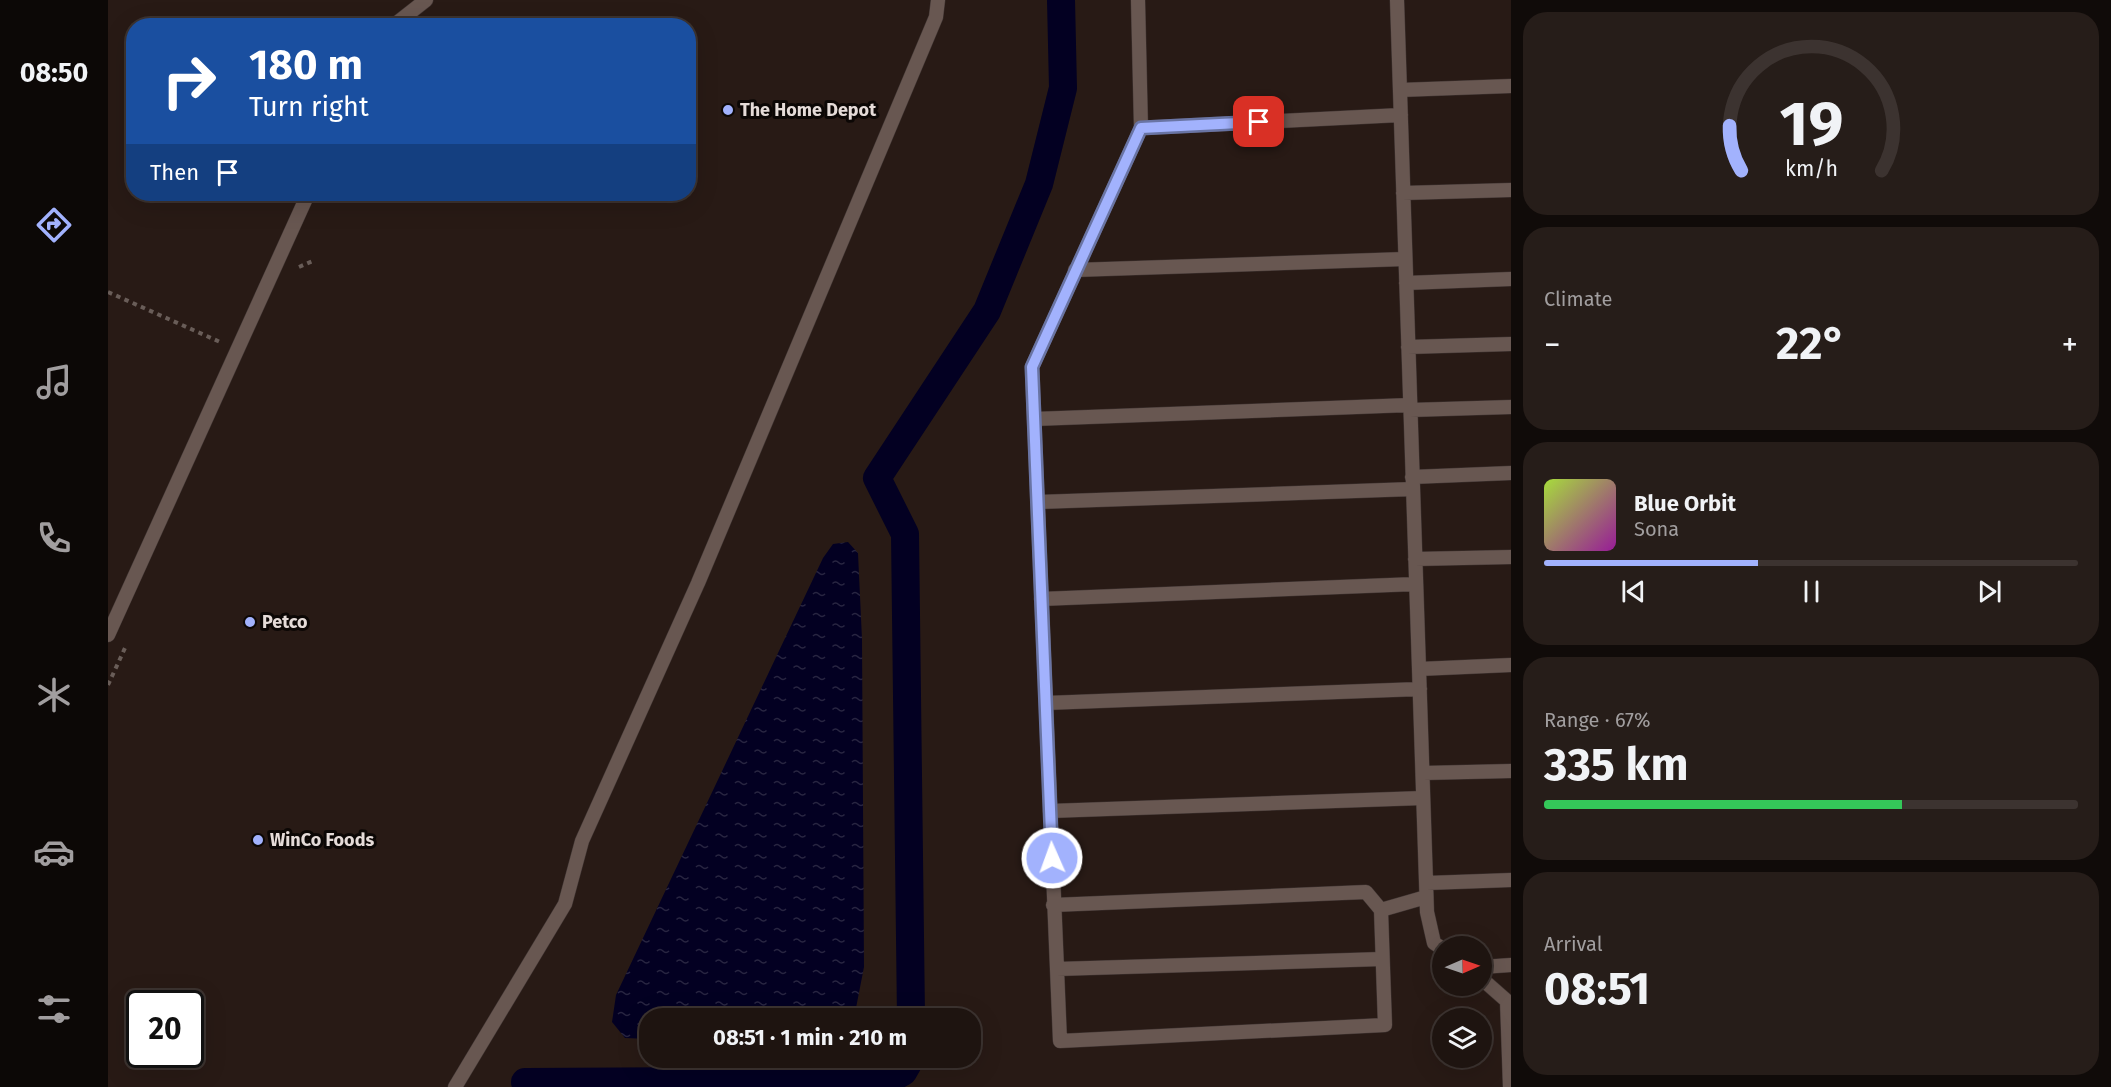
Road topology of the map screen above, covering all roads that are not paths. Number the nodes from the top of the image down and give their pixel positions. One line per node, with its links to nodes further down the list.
1 (426, 0): 5 (lane)
2 (938, 0): 49 (lane)
3 (1138, 0): 9 (lane)
4 (1397, 0): 7 (lane)
5 (403, 18)
6 (1511, 86): 7 (lane)
7 (1400, 90): 8 (lane)
8 (1401, 115): 9 (lane); 11 (lane)
9 (1141, 128): 14 (lane)
10 (1511, 190): 11 (lane)
11 (1403, 193): 13 (lane)
12 (305, 201): 29 (lane)
13 (1405, 259): 14 (lane); 16 (lane)
14 (1075, 270): 21 (lane)
15 (1511, 279): 16 (lane)
16 (1406, 283): 18 (lane)
17 (1511, 344): 18 (lane)
18 (1408, 347): 20 (lane)
19 (1511, 407): 20 (lane)
20 (1410, 408): 21 (lane); 23 (lane)
21 (1034, 419): 24 (lane)
22 (1511, 473): 23 (lane)
23 (1412, 483): 24 (lane); 26 (lane)
24 (1038, 502): 28 (lane)
25 (1511, 557): 26 (lane)
26 (1415, 559): 27 (lane)
27 (1416, 584): 28 (lane); 31 (lane)
28 (1041, 599): 33 (lane)
29 (108, 635)
30 (1511, 665): 31 (lane)
31 (1419, 669): 32 (lane)
32 (1420, 689): 33 (lane); 35 (lane)
33 (1046, 703): 37 (lane)
34 (1511, 771): 35 (lane)
35 (1423, 773): 36 (lane)
36 (1423, 798): 37 (lane); 39 (lane)
37 (1050, 811): 40 (lane)
38 (1511, 880): 39 (lane)
39 (1427, 890): 41 (lane); 42 (lane)
40 (1053, 905): 41 (lane); 46 (lane)
41 (1381, 910): 43 (lane)
42 (1433, 936)
43 (1382, 959): 46 (lane); 46 (lane)
44 (1511, 965): 45 (lane)
45 (1492, 966)
46 (1057, 969)
47 (1492, 988): 48 (lane)
48 (1510, 1031): 50 (lane)
49 (455, 1087)
50 (1510, 1087)

